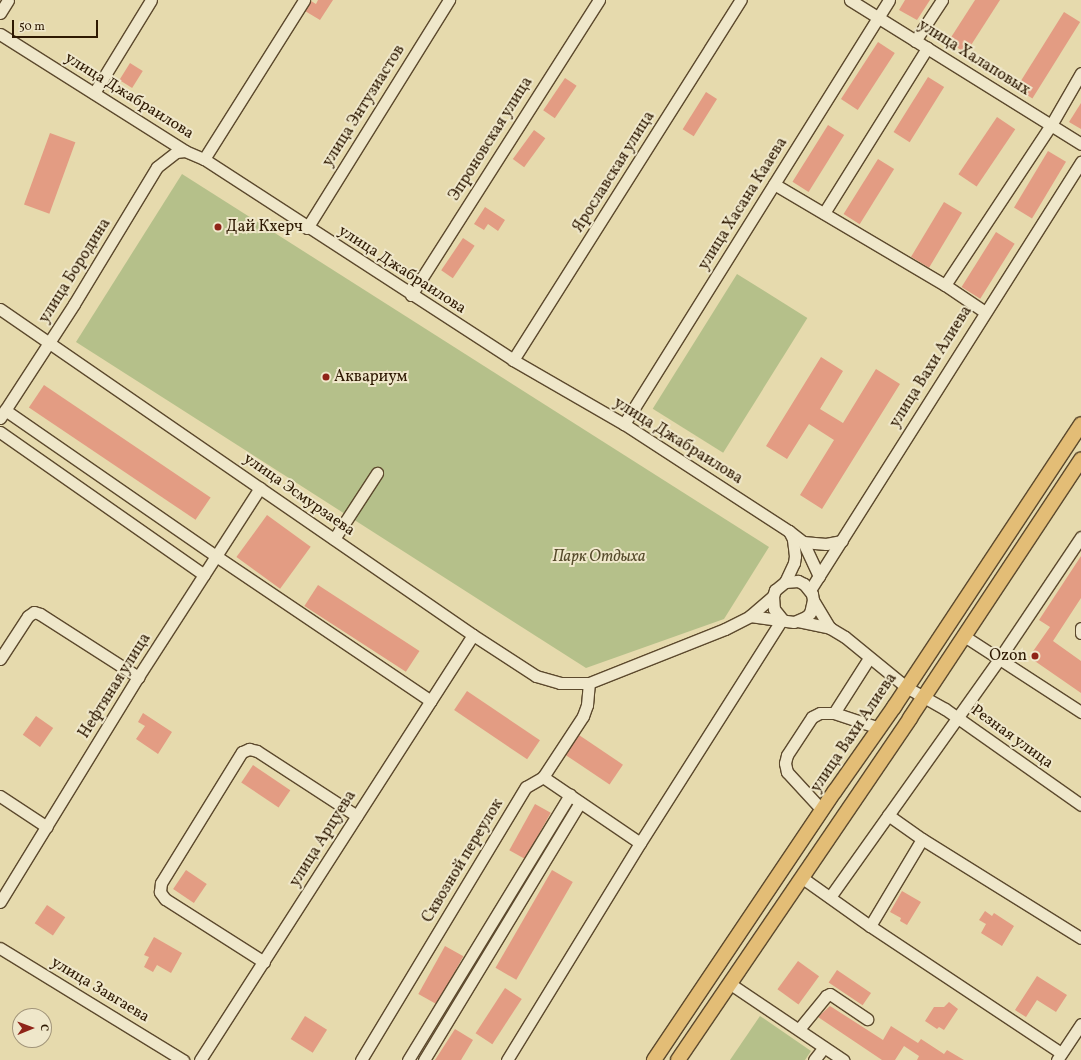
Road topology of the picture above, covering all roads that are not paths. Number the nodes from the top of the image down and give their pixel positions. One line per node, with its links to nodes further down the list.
1 (8, 0): 10 (street)
2 (151, 0): 16 (street)
3 (304, 0): 20 (street)
4 (449, 0): 24 (street, улица Энтузиастов)
5 (599, 0): 26 (street, Эпроновская улица)
6 (741, 0): 30 (street, Ярославская улица)
7 (850, 0): 11 (street, улица Халаповых)
8 (889, 0): 11 (street, улица Хасана Кааева)
9 (942, 0): 13 (street)
10 (0, 13)
11 (878, 17): 13 (street, улица Халаповых); 22 (street, улица Хасана Кааева)
12 (0, 34): 16 (street, улица Джабраилова)
13 (915, 40): 14 (street, улица Халаповых)
14 (927, 48): 17 (street, улица Халаповых); 23 (street)
15 (1081, 73): 17 (street)
16 (94, 93): 19 (street, улица Джабраилова)
17 (1051, 125): 18 (street, улица Халаповых); 25 (street)
18 (1081, 144)
19 (185, 151): 20 (street, улица Джабраилова); 29 (street, улица Бородина)
20 (204, 159): 24 (street, улица Джабраилова)
21 (1081, 162): 28 (street, улица Вахи Алиева)
22 (774, 184): 23 (street); 32 (street, улица Хасана Кааева)
23 (824, 214): 25 (street)
24 (307, 228): 26 (street, улица Джабраилова)
25 (945, 285): 28 (street)
26 (411, 294): 30 (street, улица Джабраилова)
27 (0, 308): 29 (street, улица Эсмурзаева)
28 (986, 312): 41 (street, улица Вахи Алиева)
29 (49, 342): 31 (street, улица Бородина); 37 (street, улица Эсмурзаева)
30 (513, 360): 32 (street, улица Джабраилова)
31 (3, 414): 43 (street)
32 (624, 424): 38 (street, улица Джабраилова)
33 (1081, 424): 62 (main road, улица Вахи Алиева)
34 (0, 432): 44 (street)
35 (1081, 460): 56 (main road)
36 (377, 473): 40 (street)
37 (260, 488): 40 (street, улица Эсмурзаева); 43 (street, Нефтяная улица)
38 (789, 531): 42 (street, улица Джабраилова); 46 (street)
39 (1081, 536): 59 (street)
40 (334, 539): 55 (street, улица Эсмурзаева)
41 (842, 541): 42 (street); 45 (street, улица Вахи Алиева)
42 (803, 542): 45 (street, улица Джабраилова)
43 (216, 556): 44 (street, Нефтяная улица); 64 (street)
44 (204, 575): 60 (street, Нефтяная улица)
45 (819, 577): 47 (street, улица Вахи Алиева)
46 (785, 582): 47 (street); 48 (street)
47 (812, 595): 51 (street); 52 (street)
48 (773, 596): 49 (street); 50 (street)
49 (750, 616): 50 (street); 61 (street)
50 (782, 619): 51 (street); 79 (street)
51 (798, 621): 52 (street)
52 (830, 628): 57 (street, Резная улица)
53 (1081, 628): 54 (street)
54 (1081, 634)
55 (473, 635): 61 (street, улица Эсмурзаева); 64 (street, улица Арцуева)
56 (964, 636): 59 (street); 63 (main road)
57 (870, 658): 62 (street, Резная улица); 66 (street)
58 (0, 659): 60 (street)
59 (999, 659): 65 (street); 67 (street)
60 (138, 677): 77 (street, Нефтяная улица)
61 (589, 683): 69 (street, Сквозной переулок)
62 (906, 686): 63 (street, Резная улица); 68 (main road, улица Вахи Алиева)
63 (924, 697): 67 (street, Резная улица); 80 (main road)
64 (431, 701): 76 (street, улица Арцуева)
65 (1081, 712)
66 (834, 713): 68 (street); 74 (street)
67 (956, 717): 73 (street, Резная улица); 75 (street)
68 (879, 728): 74 (main road, улица Вахи Алиева)
69 (543, 777): 70 (street); 95 (street, Сквозной переулок)
70 (570, 795): 72 (street); 96 (street)
71 (0, 796): 77 (street)
72 (580, 802): 79 (street); 97 (street)
73 (1081, 805)
74 (822, 810): 99 (main road, улица Вахи Алиева)
75 (888, 815): 78 (street); 81 (street)
76 (356, 816): 86 (street, улица Арцуева); 86 (street)
77 (47, 827): 82 (street, Нефтяная улица)
78 (922, 839): 83 (street); 84 (street)
79 (640, 843): 98 (street)
80 (801, 878): 81 (street); 87 (main road)
81 (830, 897): 83 (street)
82 (0, 902)
83 (870, 926): 92 (street)
84 (1081, 938)
85 (0, 948): 93 (street, улица Завгаева)
86 (264, 962): 94 (street, улица Арцуева)
87 (730, 983): 90 (street); 100 (main road)
88 (867, 1019): 90 (street)
89 (1081, 1024): 92 (street)
90 (798, 1030): 91 (street)
91 (824, 1046): 101 (street); 102 (street)
92 (1059, 1057)
93 (184, 1060)
94 (200, 1060)
95 (361, 1060)
96 (408, 1060)
97 (424, 1060)
98 (507, 1060)
99 (654, 1060)
100 (678, 1060)
101 (814, 1060)
102 (843, 1060)

